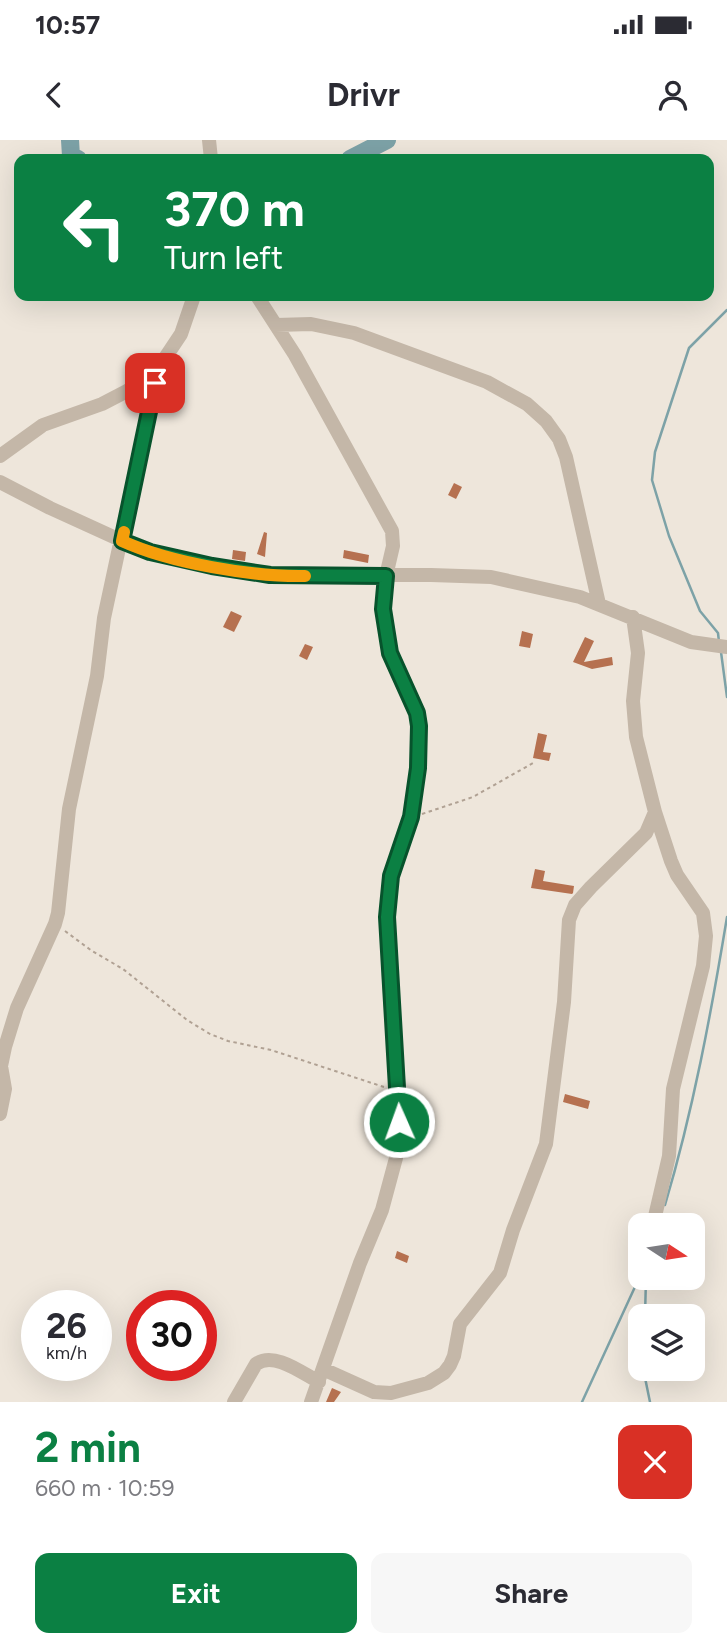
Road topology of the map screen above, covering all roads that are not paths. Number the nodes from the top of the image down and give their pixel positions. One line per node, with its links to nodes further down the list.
1 (192, 301): 4 (street)
2 (260, 301): 3 (street)
3 (276, 325): 8 (street); 9 (street)
4 (159, 367): 5 (street); 7 (street)
5 (0, 456)
6 (0, 482): 7 (street)
7 (122, 541): 8 (street); 13 (street)
8 (386, 576): 9 (street); 15 (street)
9 (599, 604): 10 (street)
10 (633, 617): 11 (street); 12 (street)
11 (727, 647)
12 (655, 812): 14 (street); 15 (street)
13 (0, 1114)
14 (656, 1213)
15 (321, 1375): 16 (street); 17 (street)
16 (234, 1402)
17 (311, 1402)

